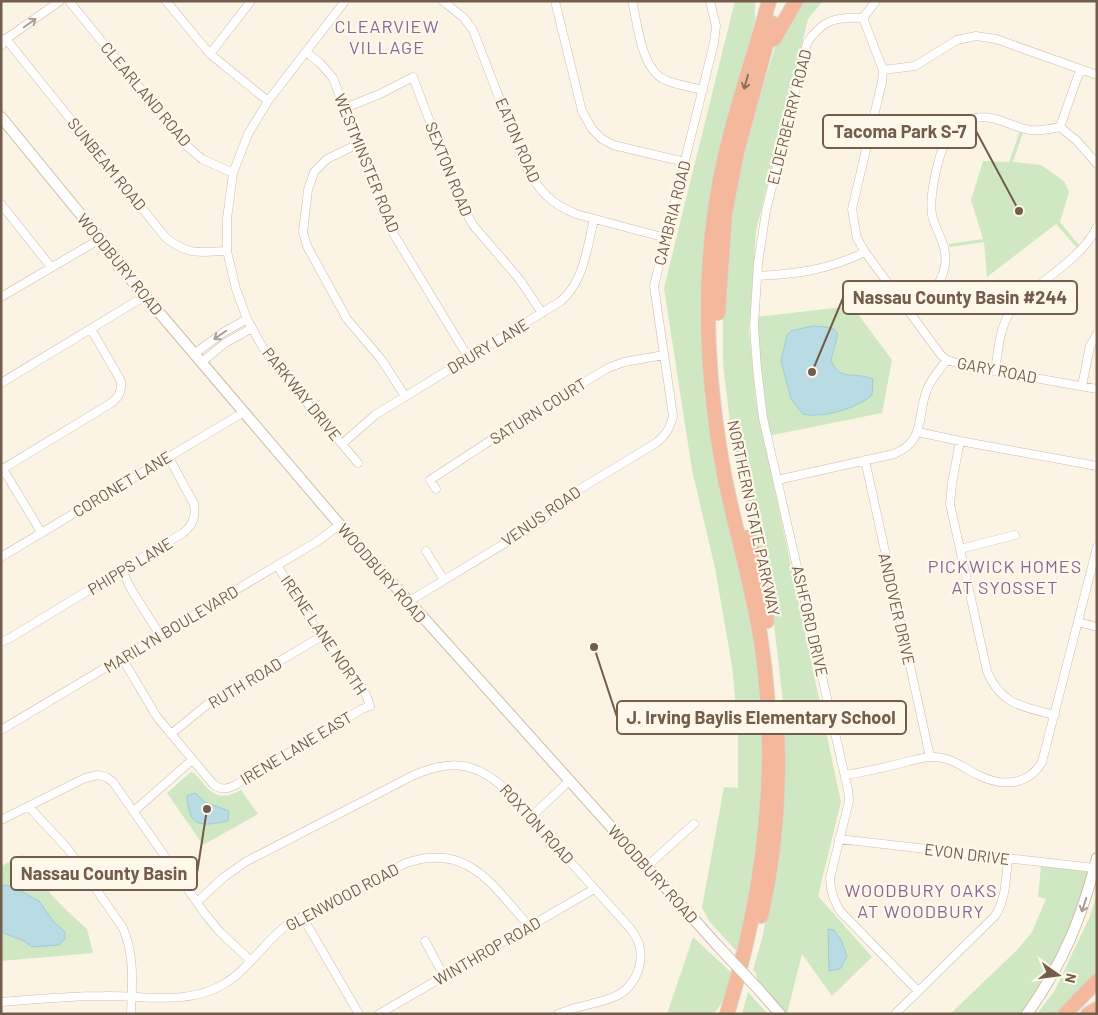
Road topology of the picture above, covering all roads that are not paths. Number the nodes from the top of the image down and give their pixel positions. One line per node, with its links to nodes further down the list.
1 (60, 1): 16 (street, one-way to 1)
2 (70, 1): 32 (street, CLEARLAND ROAD)
3 (166, 1): 19 (street)
4 (251, 1): 19 (street)
5 (345, 1): 18 (street, PARKWAY DRIVE)
6 (444, 1): 34 (street, EATON ROAD)
7 (555, 1): 30 (street)
8 (632, 1): 24 (street)
9 (710, 1): 24 (street, CAMBRIA ROAD)
10 (758, 1): 20 (highway)
11 (769, 1): 20 (highway, NORTHERN STATE PARKWAY)
12 (778, 1): 20 (highway, NORTHERN STATE PARKWAY)
13 (796, 1): 20 (highway)
14 (876, 1): 15 (street)
15 (863, 18): 21 (street); 41 (street, ELDERBERRY ROAD)
16 (4, 39): 17 (street); 38 (street, SUNBEAM ROAD)
17 (1, 46)
18 (306, 52): 25 (street, PARKWAY DRIVE); 26 (street, WESTMINSTER ROAD)
19 (210, 54): 25 (street)
20 (756, 64): 118 (highway, NORTHERN STATE PARKWAY)
21 (884, 70): 22 (street); 39 (street, GARY ROAD)
22 (1080, 70): 23 (street); 28 (street)
23 (1097, 76)
24 (703, 90): 30 (street, CAMBRIA ROAD)
25 (268, 101): 32 (street, PARKWAY DRIVE)
26 (345, 108): 29 (street, WESTMINSTER ROAD); 45 (street, SEXTON ROAD)
27 (1, 117): 37 (main road, WOODBURY ROAD)
28 (1060, 127): 31 (street); 44 (street)
29 (358, 144): 52 (street, WESTMINSTER ROAD); 59 (street)
30 (685, 162): 36 (street, CAMBRIA ROAD)
31 (1097, 164)
32 (234, 173): 38 (street, PARKWAY DRIVE)
33 (1, 204): 40 (street)
34 (594, 219): 36 (street, EATON ROAD); 45 (street, DRURY LANE)
35 (1097, 227): 55 (street)
36 (666, 238): 51 (street, CAMBRIA ROAD)
37 (100, 239): 40 (street); 42 (main road, WOODBURY ROAD)
38 (227, 251): 46 (street, PARKWAY DRIVE)
39 (864, 252): 41 (street); 44 (street, GARY ROAD)
40 (52, 267): 43 (street)
41 (757, 276): 70 (street, ASHFORD DRIVE)
42 (145, 296): 48 (street); 50 (main road, WOODBURY ROAD)
43 (1, 297)
44 (909, 312): 53 (street, GARY ROAD)
45 (542, 313): 52 (street, DRURY LANE)
46 (247, 319): 47 (street, PARKWAY DRIVE); 50 (street, one-way to 50)
47 (252, 328): 54 (street); 64 (street, PARKWAY DRIVE)
48 (91, 329): 56 (street); 69 (street)
49 (1097, 334): 57 (street)
50 (194, 354): 54 (main road, WOODBURY ROAD)
51 (664, 355): 61 (street, CAMBRIA ROAD); 71 (street, SATURN COURT)
52 (468, 358): 59 (street, DRURY LANE)
53 (947, 360): 55 (street, GARY ROAD); 62 (street)
54 (202, 362): 60 (main road, WOODBURY ROAD)
55 (995, 370): 57 (street, GARY ROAD)
56 (1, 383)
57 (1082, 386): 58 (street, GARY ROAD)
58 (1097, 389)
59 (405, 396): 64 (street, DRURY LANE)
60 (244, 412): 65 (street, CORONET LANE); 72 (main road, WOODBURY ROAD)
61 (671, 426): 81 (street, VENUS ROAD)
62 (918, 432): 63 (street); 66 (street)
63 (960, 441): 68 (street); 76 (street)
64 (342, 444): 67 (street, PARKWAY DRIVE)
65 (168, 456): 73 (street, CORONET LANE); 80 (street, PHIPPS LANE)
66 (865, 460): 70 (street); 93 (street, ANDOVER DRIVE)
67 (358, 463)
68 (1097, 466)
69 (2, 469): 73 (street)
70 (778, 480): 95 (street, ASHFORD DRIVE)
71 (436, 490)
72 (339, 525): 79 (street, MARILYN BOULEVARD); 82 (main road, WOODBURY ROAD)
73 (41, 532): 78 (street, CORONET LANE)
74 (1015, 535): 76 (street)
75 (1097, 547): 83 (street)
76 (960, 549): 90 (street)
77 (426, 551): 81 (street)
78 (1, 556)
79 (277, 565): 85 (street, MARILYN BOULEVARD); 86 (street, IRENE LANE NORTH)
80 (122, 571): 85 (street); 87 (street, PHIPPS LANE)
81 (444, 580): 82 (street, VENUS ROAD)
82 (408, 602): 96 (main road, WOODBURY ROAD)
83 (1078, 622): 84 (street); 90 (street)
84 (1097, 627)
85 (160, 635): 88 (street, MARILYN BOULEVARD)
86 (322, 636): 89 (street, IRENE LANE NORTH); 92 (street, RUTH ROAD)
87 (1, 642)
88 (122, 658): 91 (street, MARILYN BOULEVARD); 92 (street)
89 (370, 706): 94 (street, IRENE LANE EAST)
90 (1055, 715): 93 (street)
91 (1, 730)
92 (171, 734): 94 (street)
93 (930, 757): 95 (street)
94 (192, 760): 98 (street)
95 (845, 775): 102 (street, ASHFORD DRIVE)
96 (569, 781): 99 (street); 105 (main road, WOODBURY ROAD)
97 (29, 806): 98 (street); 100 (street); 115 (street)
98 (134, 810): 107 (street)
99 (531, 817): 106 (street, ROXTON ROAD); 107 (street, ROXTON ROAD)
100 (1, 820)
101 (694, 824): 105 (street)
102 (839, 839): 103 (street, EVON DRIVE); 114 (street, ASHFORD DRIVE)
103 (1008, 858): 104 (street, EVON DRIVE); 114 (street)
104 (1096, 863): 125 (main road, one-way to 125)
105 (646, 867): 123 (main road, WOODBURY ROAD, bridge)
106 (594, 888): 109 (street, WINTHROP ROAD); 122 (street, ROXTON ROAD)
107 (197, 902): 111 (street)
108 (302, 916): 109 (street, GLENWOOD ROAD); 111 (street, GLENWOOD ROAD); 120 (street)
109 (529, 926): 112 (street, WINTHROP ROAD)
110 (425, 942): 112 (street)
111 (251, 960): 115 (street, GLENWOOD ROAD)
112 (444, 976): 121 (street, WINTHROP ROAD)
113 (1097, 981): 126 (highway)
114 (918, 992): 124 (street)
115 (132, 997): 116 (street, GLENWOOD ROAD); 119 (street)
116 (1, 1002)
117 (1097, 1009): 127 (highway)
118 (728, 1012)
119 (131, 1014)
120 (359, 1014)
121 (379, 1014)
122 (558, 1014)
123 (780, 1014)
124 (895, 1014)
125 (1027, 1014)
126 (1065, 1014)
127 (1088, 1014)

